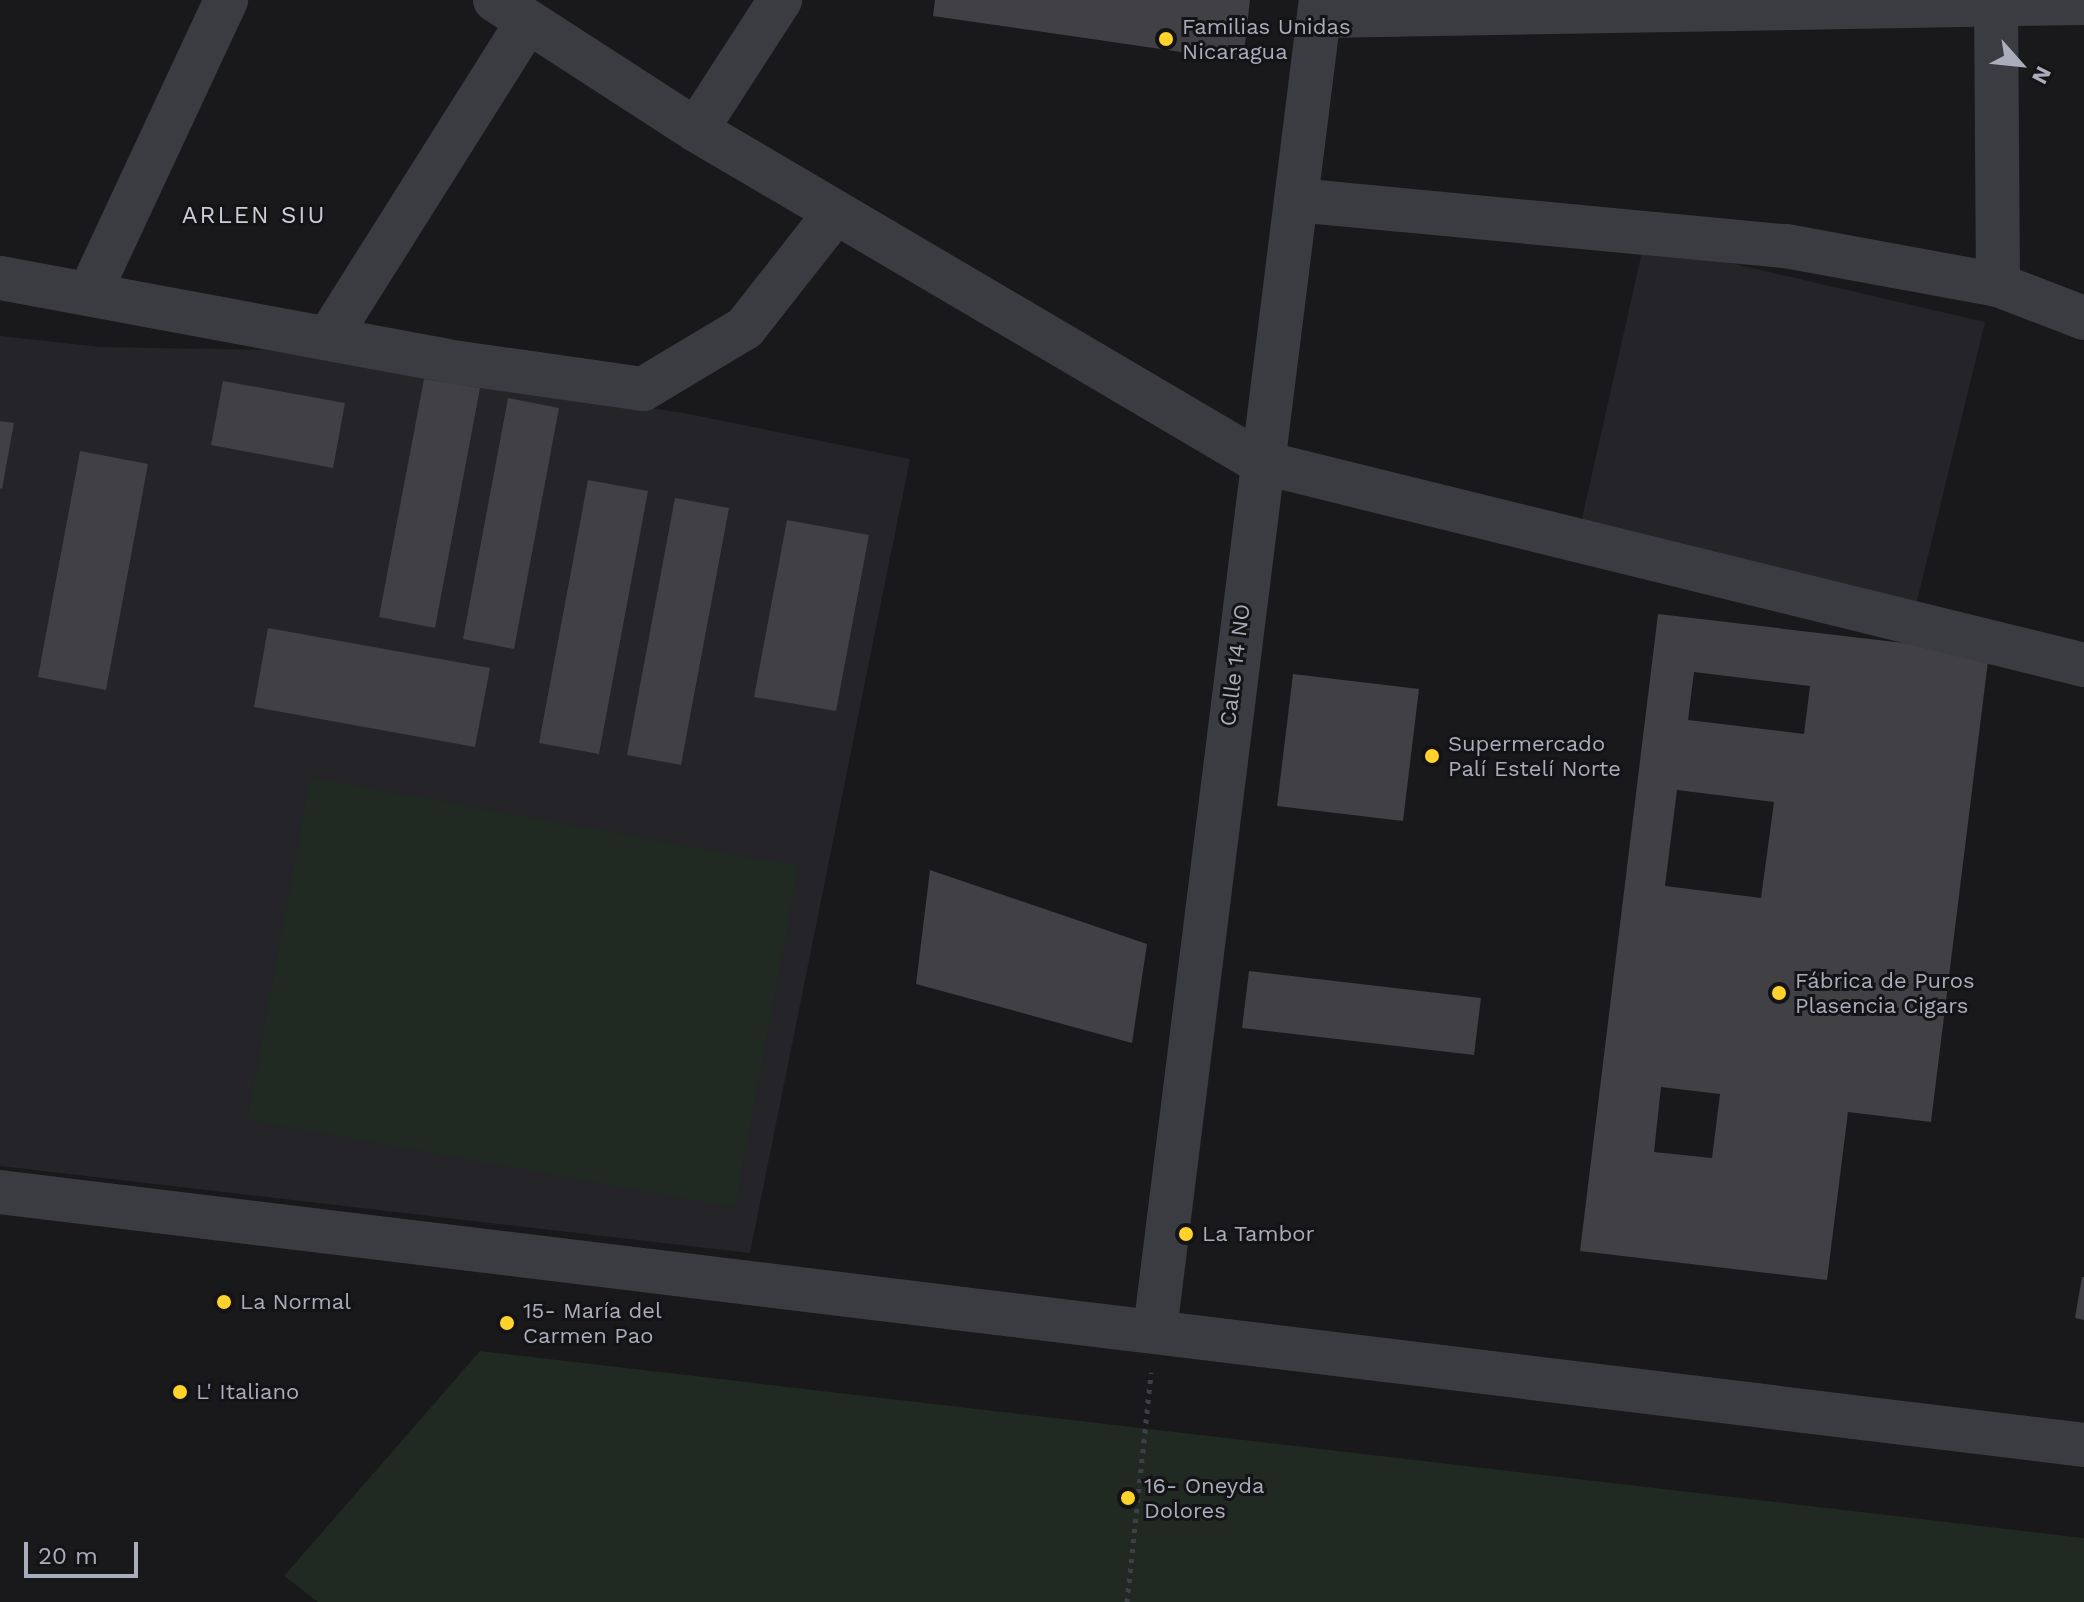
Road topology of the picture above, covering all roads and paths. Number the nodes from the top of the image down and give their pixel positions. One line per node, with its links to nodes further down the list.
1 (226, 0): 12 (street)
2 (780, 0): 7 (street)
3 (1996, 2): 4 (street); 5 (street); 11 (street)
4 (2084, 3)
5 (1322, 8): 8 (street, Calle 14 NO)
6 (512, 11): 7 (street); 14 (street)
7 (696, 130): 9 (street)
8 (1296, 200): 11 (street); 15 (street, Calle 14 NO)
9 (836, 212): 14 (street); 15 (street)
10 (0, 278): 12 (street)
11 (1998, 285): 13 (street)
12 (91, 290): 14 (street)
13 (2084, 318)
14 (329, 337)
15 (1260, 462): 16 (street); 18 (street, Calle 14 NO)
16 (2084, 665)
17 (0, 1192): 18 (street)
18 (1155, 1330): 19 (street); 20 (path)
19 (2084, 1445)
20 (1127, 1602)

